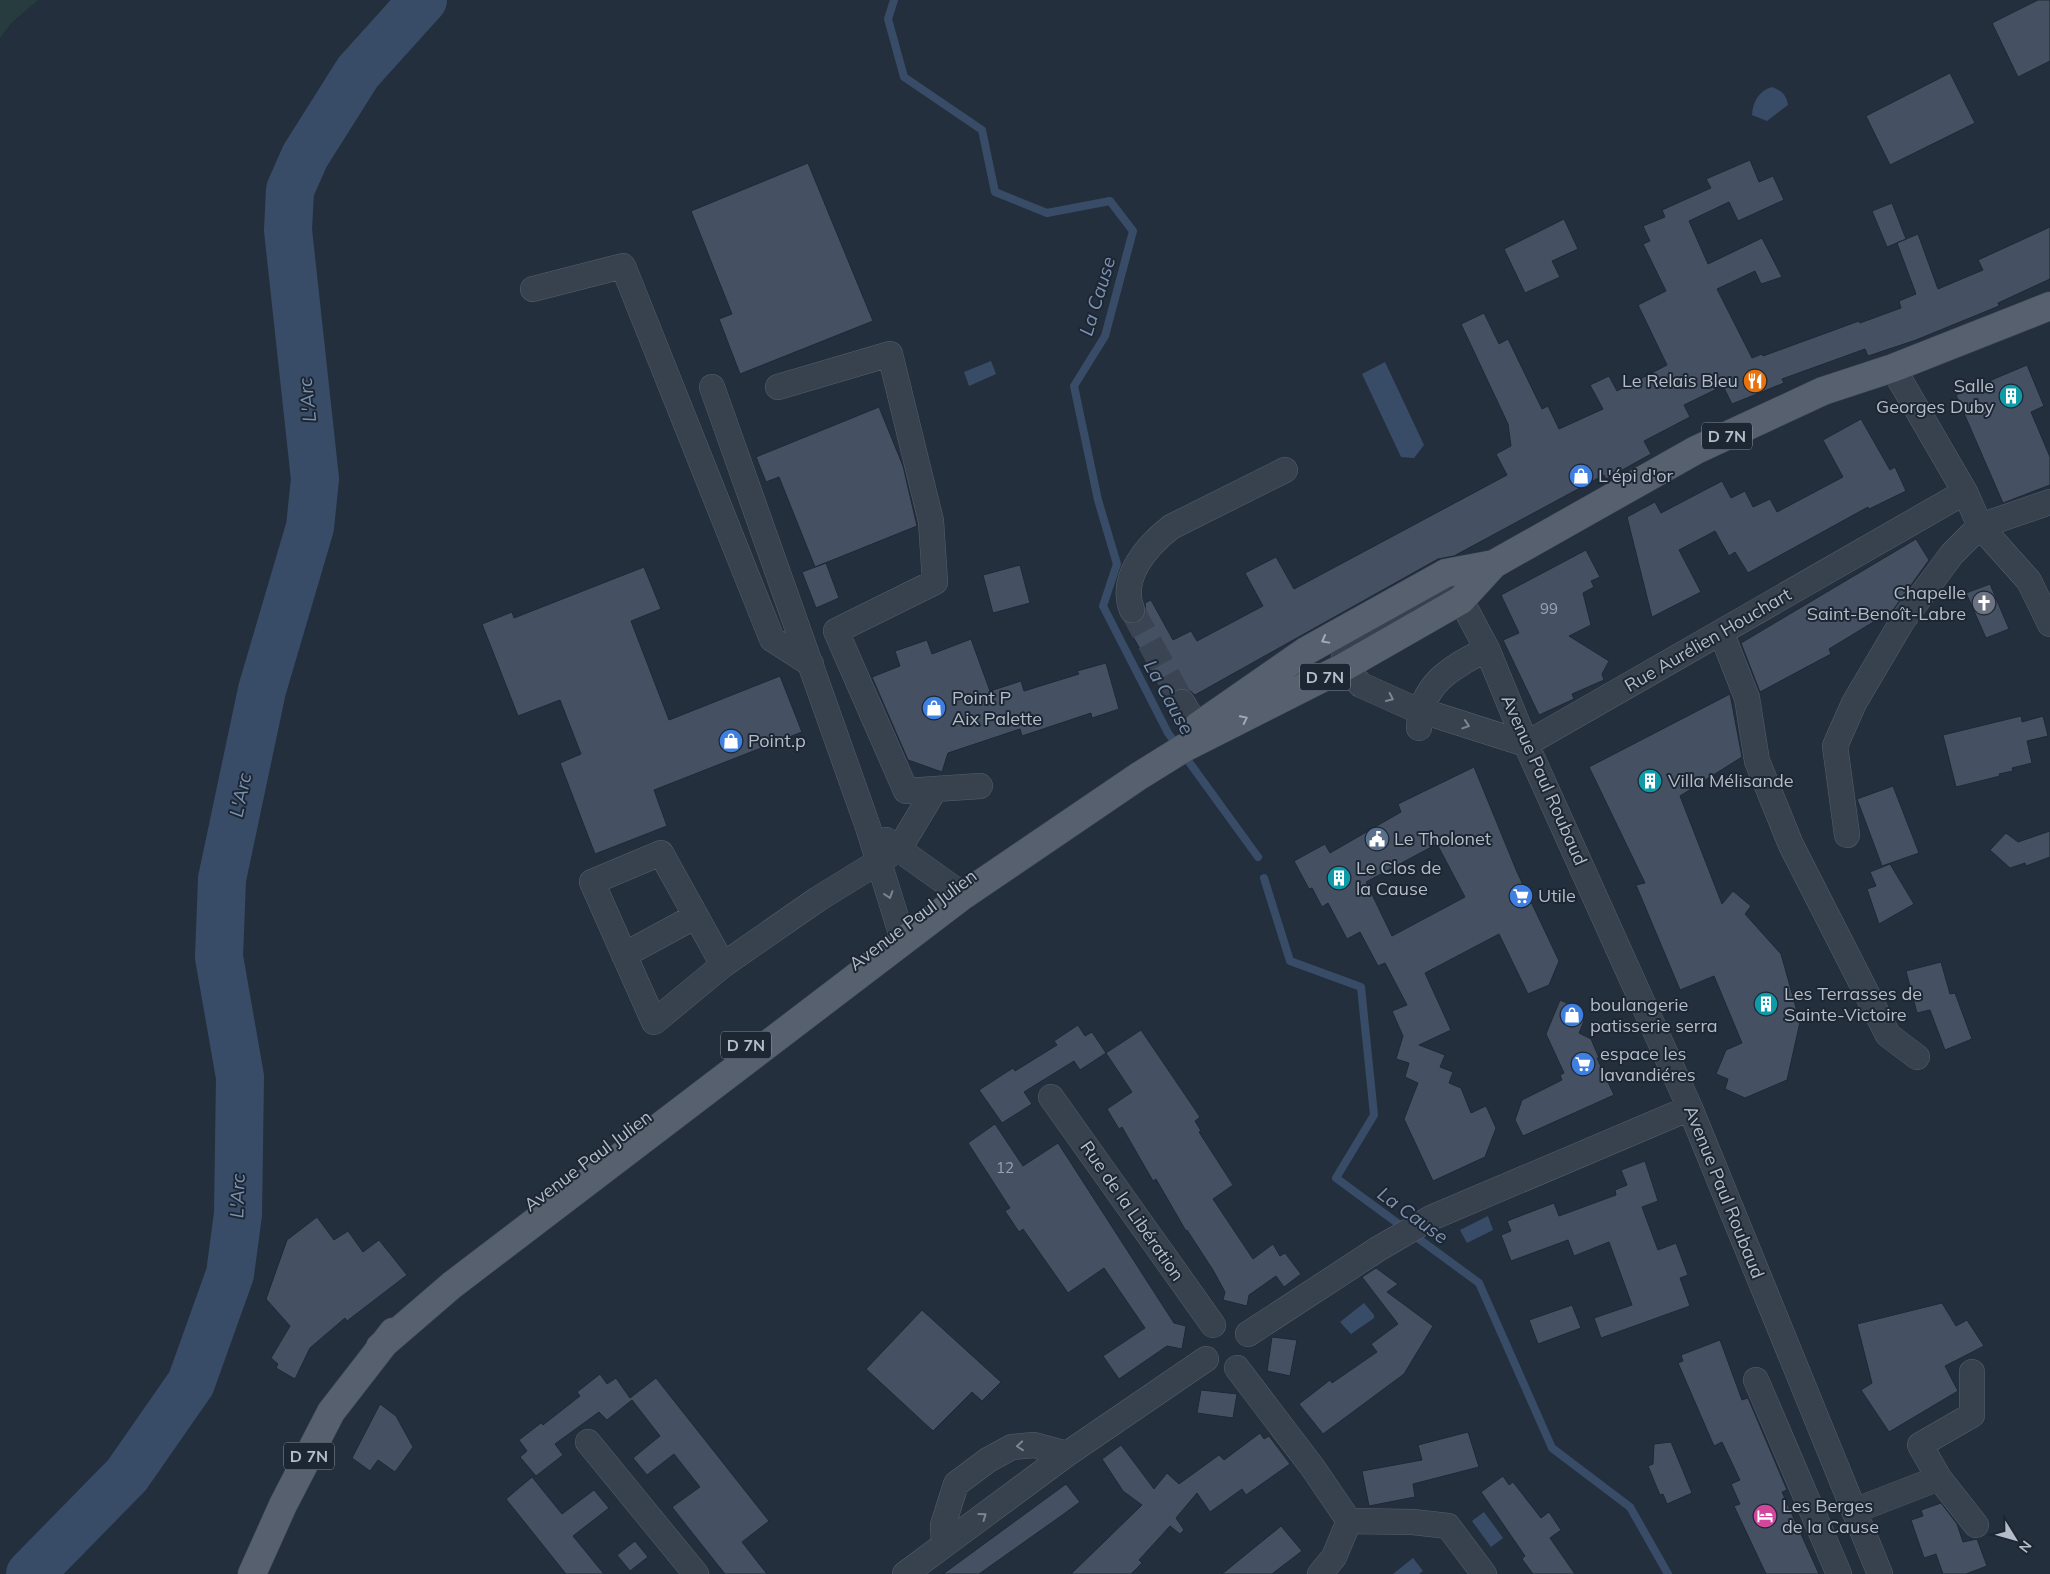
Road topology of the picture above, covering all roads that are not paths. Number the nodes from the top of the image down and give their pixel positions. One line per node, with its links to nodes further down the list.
1 (533, 289): 17 (street)
2 (2050, 306): 3 (main road, Avenue Paul Julien / D 7N)
3 (1893, 368): 7 (street); 11 (main road, Avenue Paul Julien / D 7N)
4 (712, 387): 17 (street)
5 (778, 387): 25 (street)
6 (1285, 470): 13 (street)
7 (1964, 492): 9 (street); 15 (street, Rue Aurélien Houchart)
8 (2050, 502): 9 (street)
9 (1980, 526): 10 (street); 26 (street)
10 (2029, 581): 12 (street); 14 (street)
11 (1444, 585): 16 (street, Avenue Paul Roubaud); 18 (main road, Avenue Paul Julien / D 7N); 21 (main road, Avenue Paul Julien / D 7N, one-way to 21)
12 (2050, 603)
13 (1132, 610)
14 (2050, 624)
15 (1721, 632): 22 (street, Rue Aurélien Houchart); 33 (street)
16 (1487, 649): 20 (street); 22 (street, Avenue Paul Roubaud)
17 (811, 664): 27 (street)
18 (1344, 667): 20 (street, one-way to 20); 21 (main road, Avenue Paul Julien / D 7N, one-way to 18)
19 (1182, 702): 21 (street)
20 (1420, 719): 22 (street, one-way to 22)
21 (1191, 738): 23 (main road, Avenue Paul Julien / D 7N)
22 (1526, 744): 35 (street, Avenue Paul Roubaud)
23 (1136, 772): 28 (main road, Avenue Paul Julien / D 7N); 38 (main road, Avenue Paul Julien / D 7N)
24 (980, 786): 25 (street)
25 (935, 789): 27 (street)
26 (1847, 835)
27 (888, 854): 28 (street); 30 (street, one-way to 30); 32 (street)
28 (953, 888): 30 (main road, Avenue Paul Julien / D 7N)
29 (696, 916): 31 (street); 31 (street); 32 (street)
30 (900, 930): 38 (main road, Avenue Paul Julien / D 7N)
31 (624, 954): 32 (street)
32 (723, 965)
33 (1917, 1056)
34 (1051, 1097): 36 (street, Rue de la Libération)
35 (1690, 1108): 37 (street); 43 (street, Avenue Paul Roubaud)
36 (1213, 1325): 37 (street); 39 (street)
37 (1248, 1334): 40 (street)
38 (380, 1347): 52 (main road, Avenue Paul Julien / D 7N)
39 (1206, 1359): 40 (street); 46 (street)
40 (1237, 1368): 49 (street)
41 (1972, 1372): 47 (street)
42 (1756, 1380): 45 (street)
43 (1822, 1430): 45 (street); 48 (street, Avenue Paul Roubaud)
44 (588, 1442): 53 (street)
45 (1785, 1446): 57 (street)
46 (1067, 1454): 51 (street, one-way to 46); 51 (street, one-way to 51)
47 (1939, 1478): 48 (street); 50 (street)
48 (1854, 1511): 58 (street, Avenue Paul Roubaud)
49 (1349, 1521): 55 (street); 56 (street)
50 (1976, 1525)
51 (944, 1545): 54 (street)
52 (252, 1574)
53 (696, 1574)
54 (905, 1574)
55 (1320, 1574)
56 (1484, 1574)
57 (1838, 1574)
58 (1880, 1574)

